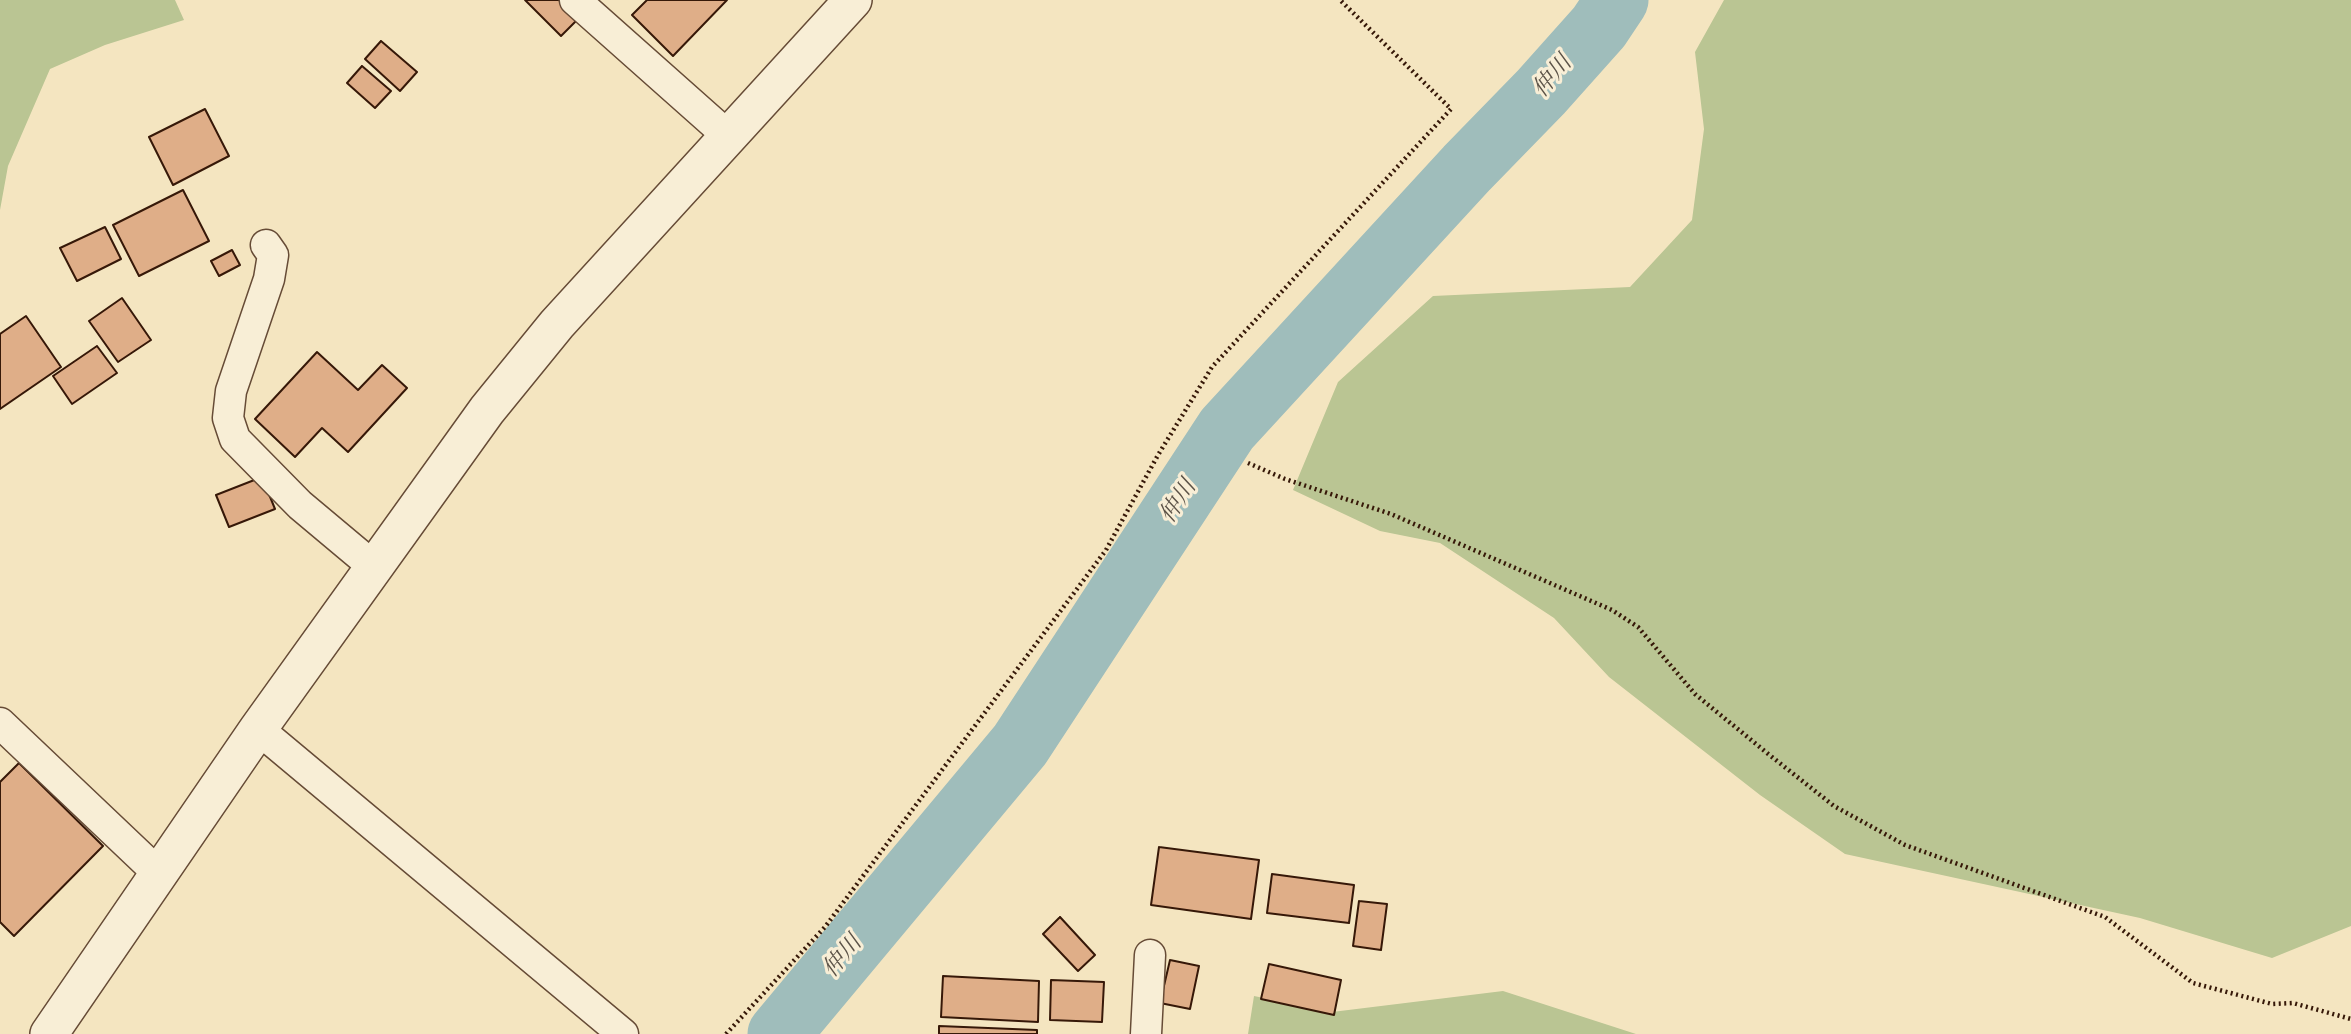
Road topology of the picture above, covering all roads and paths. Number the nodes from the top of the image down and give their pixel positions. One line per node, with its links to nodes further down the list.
1 (575, 0): 4 (street)
2 (853, 0): 4 (street)
3 (1340, 0): 15 (path)
4 (727, 135): 7 (street)
5 (266, 245): 7 (street)
6 (1248, 463): 12 (path)
7 (374, 567): 9 (street)
8 (0, 723): 10 (street)
9 (258, 729): 10 (street); 14 (street)
10 (158, 873): 13 (street)
11 (1150, 955): 16 (street)
12 (2351, 1019)
13 (49, 1034)
14 (623, 1034)
15 (726, 1034)
16 (1146, 1034)

